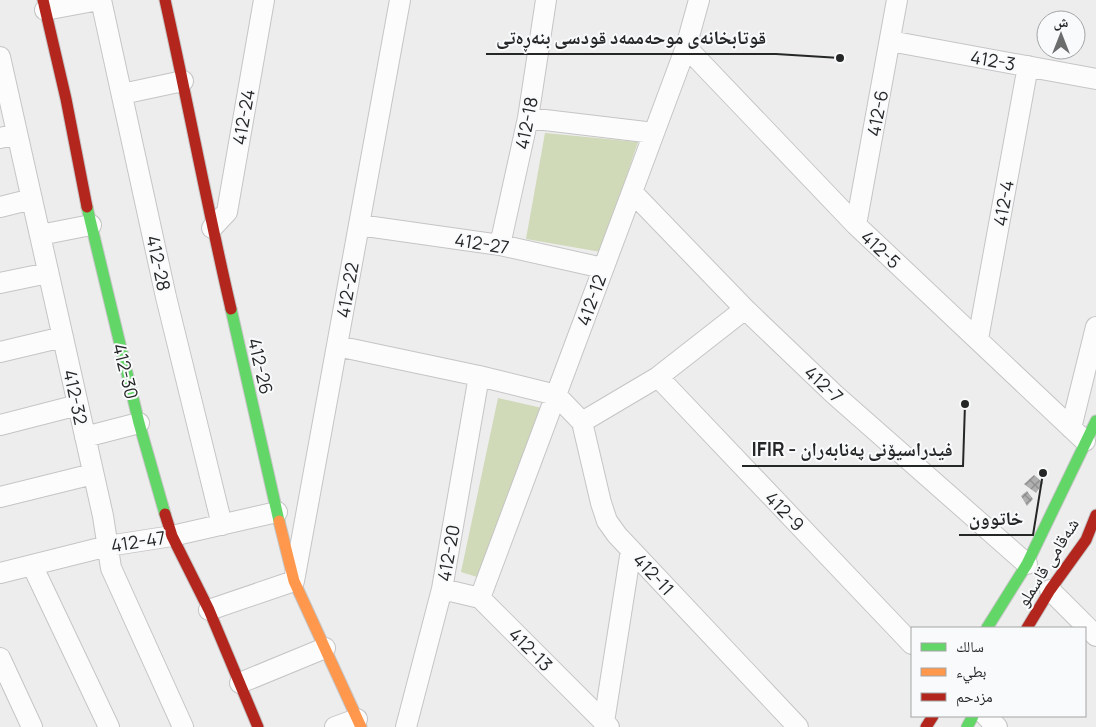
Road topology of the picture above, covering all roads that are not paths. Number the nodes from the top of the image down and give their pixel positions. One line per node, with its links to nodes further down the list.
1 (100, 0): 8 (street); 15 (street, 412-28)
2 (165, 0): 14 (street, 412-26)
3 (264, 0): 25 (street, 412-24)
4 (400, 0): 23 (street, 412-22)
5 (546, 0): 16 (street, 412-18)
6 (699, 0): 10 (street, 412-12)
7 (897, 0): 9 (street, 412-6)
8 (44, 5): 22 (street, 412-30)
9 (890, 41): 12 (street, 412-3); 24 (street, 412-6)
10 (686, 47): 17 (street, 412-12); 24 (street, 412-5)
11 (0, 57): 18 (street, 412-32)
12 (1028, 66): 13 (street, 412-3); 34 (street, 412-4)
13 (1096, 79)
14 (183, 81): 15 (street); 25 (street, 412-26)
15 (122, 94): 53 (street, 412-28)
16 (528, 118): 17 (street); 27 (street, 412-18)
17 (654, 133): 19 (street, 412-12)
18 (9, 136): 20 (street, 412-32)
19 (632, 192): 28 (street, 412-12); 31 (street, 412-7)
20 (32, 199): 21 (street); 26 (street, 412-32)
21 (0, 207)
22 (91, 225): 26 (street); 43 (street, 412-30)
23 (359, 225): 27 (street, 412-27); 35 (street, 412-22)
24 (856, 225): 34 (street, 412-5)
25 (212, 228): 50 (street, 412-26)
26 (40, 235): 29 (street, 412-32)
27 (500, 244): 28 (street, 412-27)
28 (603, 268): 39 (street, 412-12)
29 (48, 272): 30 (street); 33 (street, 412-32)
30 (0, 283)
31 (745, 309): 38 (street); 59 (street, 412-7)
32 (1096, 327): 45 (street)
33 (63, 337): 36 (street); 40 (street, 412-32)
34 (978, 339): 45 (street, 412-5)
35 (337, 346): 37 (street); 62 (street, 412-22)
36 (0, 352)
37 (479, 376): 39 (street); 63 (street, 412-20)
38 (658, 377): 42 (street); 70 (street, 412-9)
39 (556, 395): 42 (street, 412-11); 65 (street, 412-12)
40 (78, 405): 44 (street); 46 (street, 412-32)
41 (1096, 421): 45 (street)
42 (582, 422): 58 (street, 412-11)
43 (139, 423): 46 (street); 55 (street, 412-30)
44 (0, 425)
45 (1078, 434): 51 (street)
46 (85, 437): 48 (street, 412-32)
47 (1085, 470): 51 (street, شەقامی قاسملو)
48 (93, 474): 49 (street); 57 (street, 412-32)
49 (0, 497)
50 (276, 512): 53 (street, 412-47); 62 (street, 412-26)
51 (1050, 514): 59 (street)
52 (1096, 515): 56 (street, شەقامی قاسملو)
53 (222, 525): 55 (street, 412-47)
54 (1096, 527): 56 (street)
55 (172, 536): 57 (street, 412-47); 66 (street, 412-30)
56 (1086, 540): 64 (street, شەقامی قاسملو)
57 (108, 546): 60 (street, 412-47); 79 (street, 412-32)
58 (631, 550): 76 (street); 83 (street, 412-11)
59 (1027, 564): 67 (street)
60 (32, 565): 61 (street, 412-47); 78 (street)
61 (0, 573)
62 (294, 581): 66 (street); 71 (street, 412-26)
63 (442, 589): 65 (street); 82 (street, 412-20)
64 (1050, 590): 68 (street, شەقامی قاسملو); 69 (street)
65 (480, 598): 76 (street, 412-13)
66 (209, 610): 73 (street, 412-30)
67 (988, 627)
68 (1028, 627)
69 (1096, 636)
70 (911, 643)
71 (325, 648): 73 (street); 75 (street, 412-26)
72 (0, 658): 77 (street)
73 (240, 683): 80 (street, 412-30)
74 (987, 717): 84 (street)
75 (359, 723): 81 (street)
76 (607, 724)
77 (32, 727)
78 (110, 727)
79 (183, 727)
80 (258, 727)
81 (335, 727)
82 (406, 727)
83 (798, 727)
84 (997, 727)

